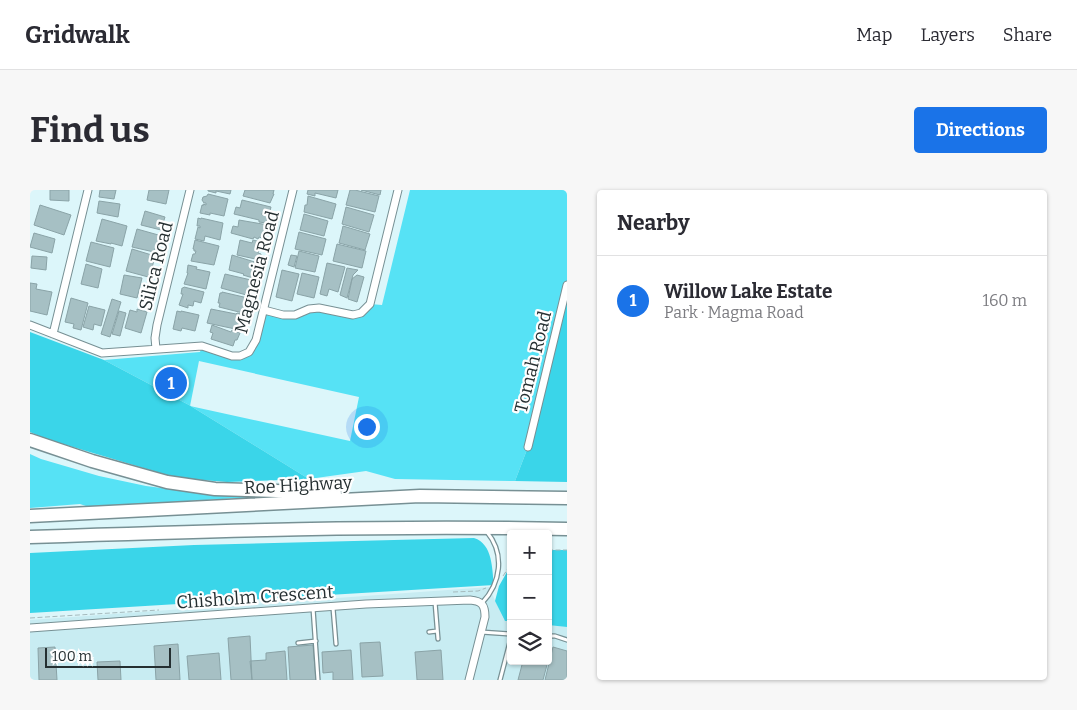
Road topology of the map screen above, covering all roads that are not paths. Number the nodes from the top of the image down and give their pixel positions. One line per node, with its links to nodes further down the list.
1 (88, 190): 8 (street)
2 (190, 190): 9 (street, Silica Road)
3 (293, 190): 6 (street, Magnesia Road)
4 (398, 190): 6 (street)
5 (567, 285): 11 (street, Tomah Road)
6 (264, 310): 9 (street, Magnesia Road)
7 (30, 325): 8 (street)
8 (53, 334): 9 (street)
9 (156, 349)
10 (30, 440): 12 (highway)
11 (528, 447)
12 (420, 496): 13 (highway, Roe Highway); 14 (highway, Roe Highway)
13 (567, 498)
14 (30, 516)
15 (483, 528): 16 (highway); 17 (highway); 19 (lane)
16 (567, 529)
17 (30, 537)
18 (435, 601): 19 (street, Chisholm Crescent); 20 (street, Chisholm Crescent); 23 (lane)
19 (482, 604): 25 (street)
20 (333, 607): 21 (street, Chisholm Crescent); 32 (lane)
21 (313, 608): 22 (street, Chisholm Crescent); 30 (lane)
22 (30, 628)
23 (438, 631): 24 (lane); 28 (lane)
24 (429, 632)
25 (482, 632): 26 (lane); 35 (street)
26 (507, 635)
27 (552, 637): 29 (lane)
28 (438, 639)
29 (567, 640)
30 (316, 641): 31 (lane); 34 (lane)
31 (298, 643)
32 (336, 644)
33 (507, 652): 36 (lane)
34 (318, 680)
35 (469, 680)
36 (500, 680)

